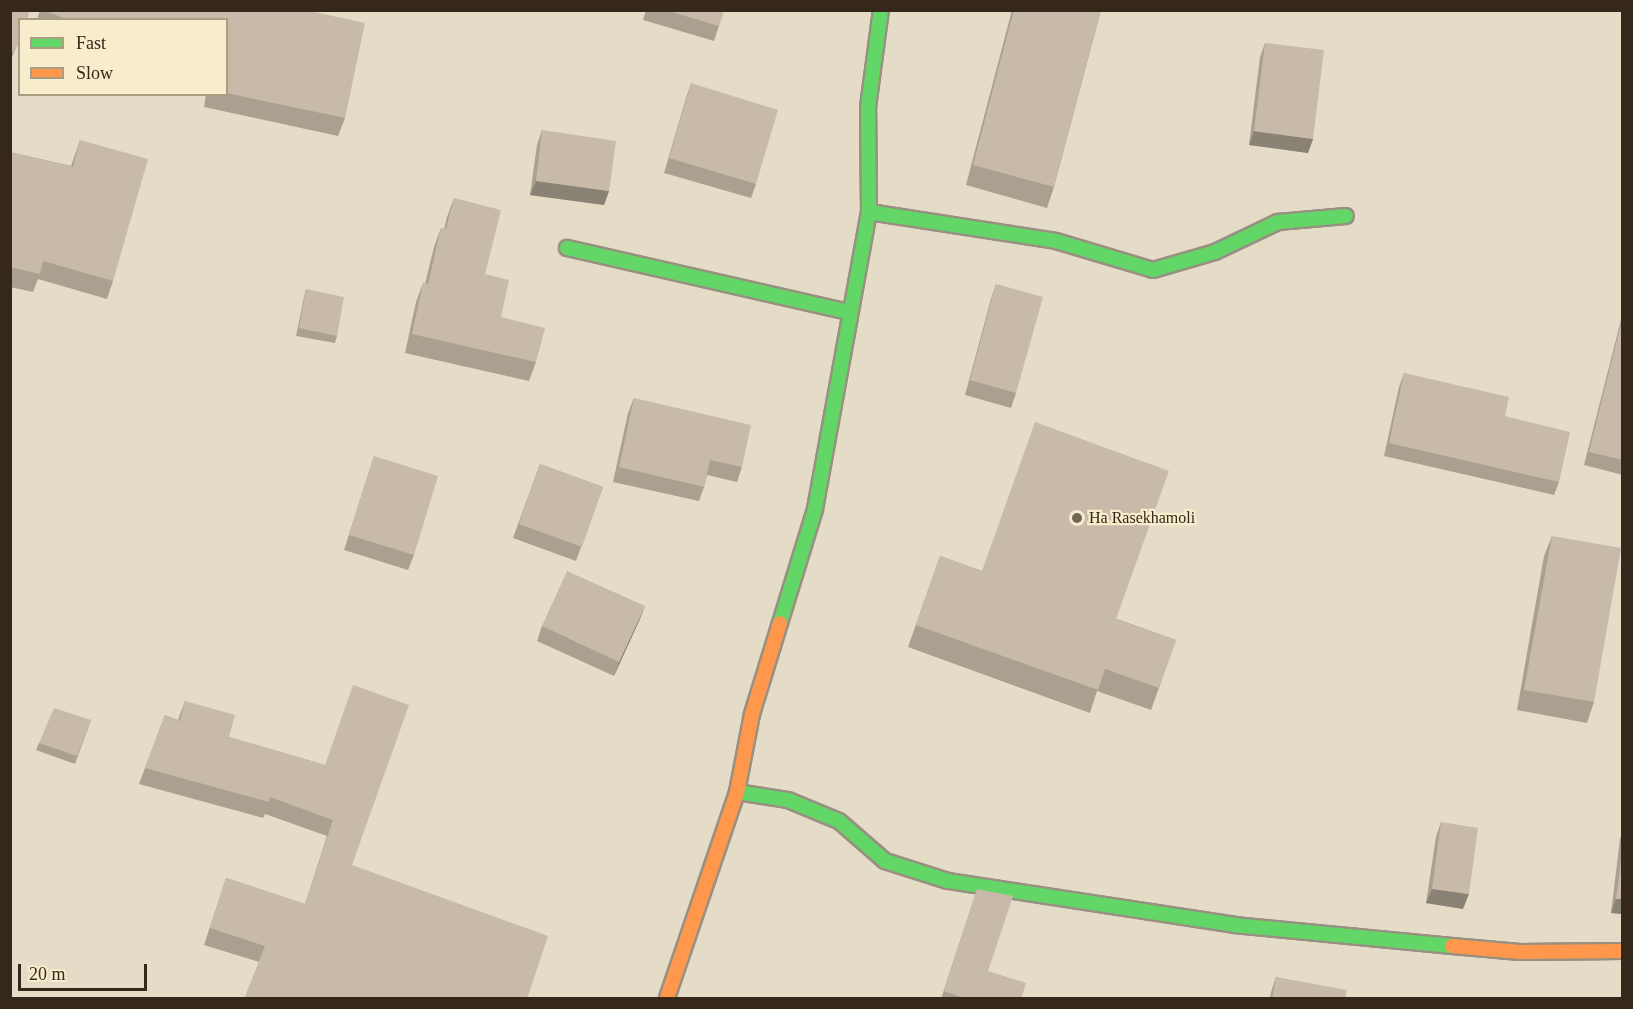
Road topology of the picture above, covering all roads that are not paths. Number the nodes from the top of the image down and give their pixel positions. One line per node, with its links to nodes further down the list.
1 (881, 10): 2 (street)
2 (869, 212): 3 (street); 5 (street)
3 (1346, 216)
4 (567, 248): 5 (street)
5 (849, 312): 6 (street)
6 (737, 792): 7 (street); 8 (street)
7 (1623, 951)
8 (667, 999)

